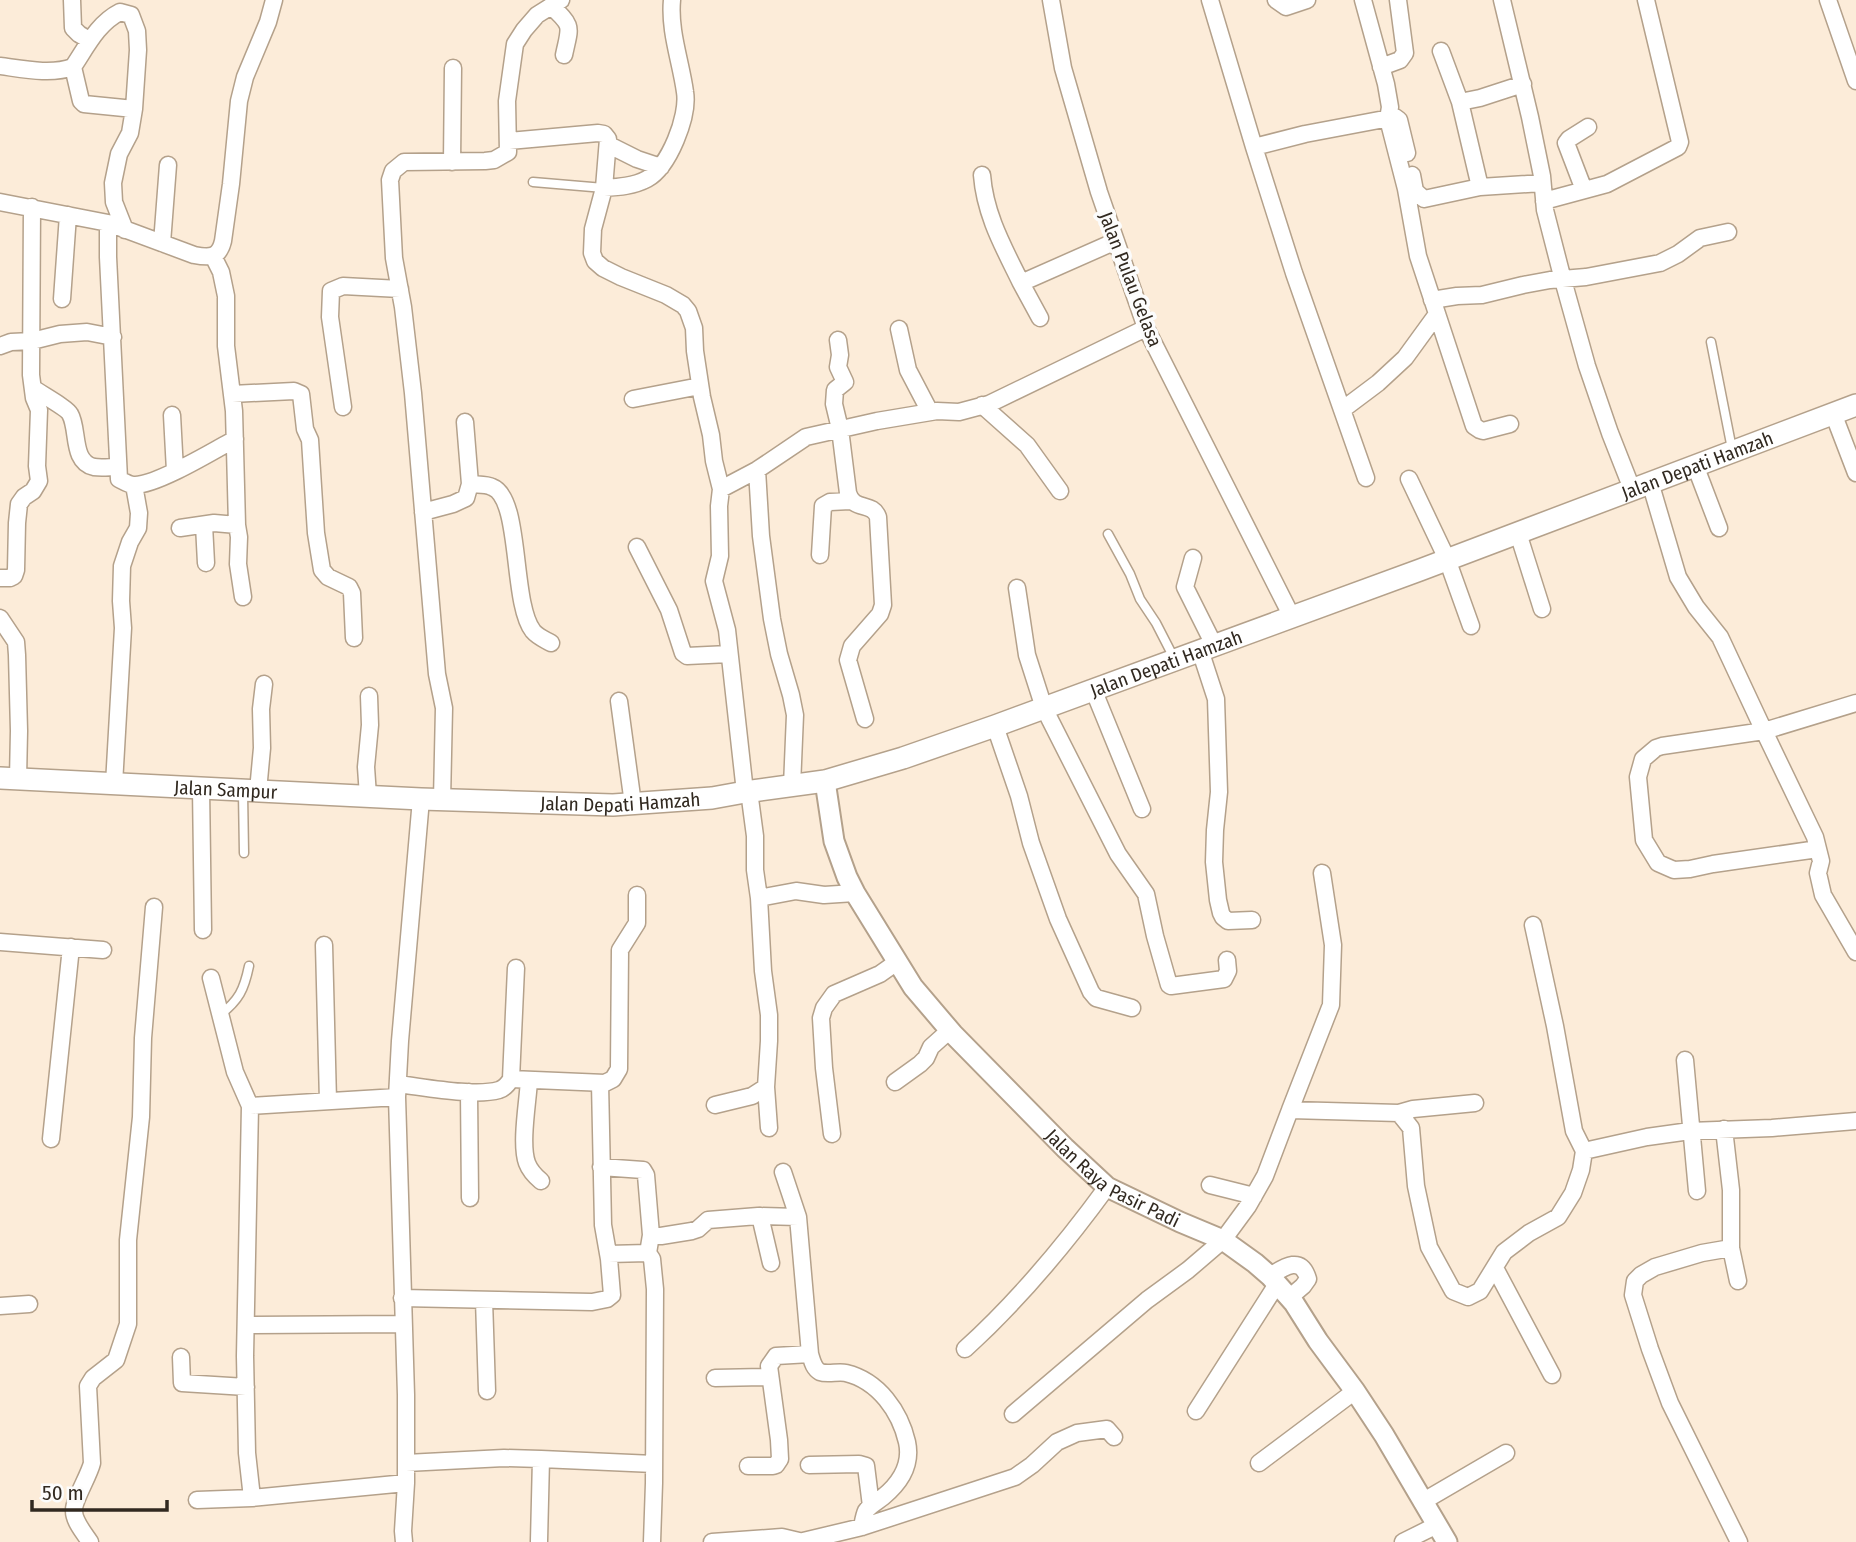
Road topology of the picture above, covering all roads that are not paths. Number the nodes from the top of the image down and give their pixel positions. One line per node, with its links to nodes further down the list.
1 (72, 0): 14 (street)
2 (274, 0): 48 (street)
3 (672, 0): 32 (street)
4 (1051, 0): 46 (street, Jalan Pulau Gelasa)
5 (1276, 0): 6 (street)
6 (1307, 0)
7 (1363, 0): 19 (street)
8 (1398, 0): 19 (street)
9 (1502, 0): 22 (street)
10 (1646, 0): 38 (street)
11 (1828, 0): 21 (street)
12 (1216, 1): 29 (street)
13 (556, 3): 16 (street); 27 (street)
14 (89, 40): 18 (street); 24 (street)
15 (1441, 51): 23 (street)
16 (564, 55)
17 (0, 66): 18 (street)
18 (73, 66): 24 (street)
19 (1381, 67): 25 (street)
20 (453, 68): 30 (street)
21 (1856, 81)
22 (1523, 84): 23 (street); 35 (street)
23 (1460, 102): 36 (street)
24 (134, 109): 44 (street)
25 (1388, 119): 29 (street); 36 (street); 53 (street)
26 (1588, 127): 38 (street)
27 (509, 141): 28 (street); 30 (street)
28 (609, 145): 32 (street); 37 (street)
29 (1254, 147): 69 (street)
30 (452, 162): 51 (street)
31 (168, 165): 47 (street)
32 (661, 167): 37 (street)
33 (982, 175): 50 (street)
34 (533, 182): 37 (lane)
35 (1542, 183): 36 (street); 39 (street)
36 (1480, 187)
37 (604, 188): 62 (street)
38 (1584, 190): 39 (street)
39 (1544, 201): 49 (street)
40 (0, 202): 41 (street)
41 (32, 207): 42 (street); 59 (street)
42 (68, 215): 43 (street); 52 (street)
43 (108, 223): 44 (street); 57 (street)
44 (125, 230): 47 (street)
45 (1728, 232): 49 (street)
46 (1116, 241): 50 (street); 55 (street, Jalan Pulau Gelasa)
47 (162, 243): 48 (street)
48 (213, 256): 64 (street)
49 (1563, 280): 53 (street); 87 (street)
50 (1021, 283): 54 (street)
51 (400, 289): 68 (street); 91 (street)
52 (62, 299)
53 (1434, 307): 69 (street); 74 (street)
54 (1040, 318)
55 (1146, 328): 66 (street); 107 (street, Jalan Pulau Gelasa)
56 (899, 329): 70 (street)
57 (113, 337): 59 (street); 79 (street)
58 (838, 340): 75 (street)
59 (32, 341): 61 (street); 63 (street)
60 (1711, 342): 77 (lane)
61 (0, 346)
62 (700, 386): 65 (street); 88 (street)
63 (33, 388): 79 (street); 103 (street)
64 (232, 394): 76 (street); 110 (street)
65 (633, 399)
66 (982, 405): 70 (street); 89 (street)
67 (1856, 405): 71 (main road, Jalan Depati Hamzah)
68 (343, 407)
69 (1342, 410): 83 (street)
70 (930, 412): 75 (street)
71 (1833, 413): 77 (main road, Jalan Depati Hamzah); 82 (street)
72 (172, 415): 81 (street)
73 (465, 422): 85 (street)
74 (1510, 424)
75 (840, 429): 80 (street); 90 (street)
76 (235, 439): 81 (street); 93 (street)
77 (1732, 451): 78 (main road, Jalan Depati Hamzah)
78 (1695, 465): 87 (main road, Jalan Depati Hamzah); 95 (street)
79 (117, 467): 86 (street)
80 (757, 470): 88 (street); 127 (street)
81 (175, 471): 86 (street)
82 (1856, 473)
83 (1366, 478)
84 (1409, 479): 101 (street)
85 (470, 484): 91 (street); 111 (street)
86 (134, 485): 126 (street)
87 (1641, 485): 96 (main road, Jalan Depati Hamzah); 123 (street)
88 (721, 489): 113 (street)
89 (1060, 491)
90 (850, 501): 99 (street); 121 (street)
91 (423, 512): 132 (street)
92 (204, 525): 93 (street); 94 (street); 102 (street)
93 (237, 525): 105 (street)
94 (180, 528)
95 (1718, 528)
96 (1518, 533): 101 (main road, Jalan Depati Hamzah); 106 (street)
97 (1108, 534): 114 (lane)
98 (637, 547): 113 (street)
99 (820, 555)
100 (1193, 558): 112 (street)
101 (1447, 559): 107 (main road, Jalan Depati Hamzah); 109 (street)
102 (206, 563)
103 (0, 579)
104 (1017, 588): 120 (street)
105 (243, 597)
106 (1542, 609)
107 (1292, 617): 112 (main road, Jalan Depati Hamzah)
108 (0, 618): 124 (street)
109 (1471, 626)
110 (354, 638)
111 (551, 643)
112 (1207, 648): 114 (main road, Jalan Depati Hamzah); 142 (street)
113 (729, 654): 130 (street)
114 (1175, 660): 116 (main road, Jalan Depati Hamzah)
115 (264, 684): 129 (street)
116 (1093, 689): 120 (main road, Jalan Depati Hamzah); 134 (street)
117 (369, 696): 131 (street)
118 (619, 701): 133 (street)
119 (1856, 703): 123 (street)
120 (1044, 708): 122 (main road, Jalan Depati Hamzah); 150 (street)
121 (865, 719)
122 (995, 726): 125 (main road, Jalan Depati Hamzah); 155 (street)
123 (1764, 731): 135 (street); 135 (street)
124 (9, 779): 126 (main road, Jalan Sampur)
125 (825, 781): 127 (main road, Jalan Depati Hamzah); 138 (street, Jalan Raya Pasir Padi)
126 (114, 784): 128 (main road, Jalan Sampur)
127 (792, 786): 130 (main road, Jalan Depati Hamzah)
128 (201, 788): 129 (main road, Jalan Sampur); 144 (street)
129 (250, 790): 131 (main road, Jalan Sampur); 136 (lane)
130 (747, 791): 133 (main road, Jalan Depati Hamzah); 140 (street)
131 (368, 796): 132 (main road, Jalan Sampur)
132 (438, 800): 133 (main road, Jalan Depati Hamzah); 164 (street)
133 (632, 804)
134 (1142, 809)
135 (1818, 849): 149 (street)
136 (244, 853)
137 (1322, 873): 170 (street)
138 (855, 893): 140 (street); 151 (street, Jalan Raya Pasir Padi)
139 (637, 895): 162 (street)
140 (759, 898): 163 (street)
141 (154, 907): 231 (street)
142 (1252, 920)
143 (1533, 925): 178 (street)
144 (203, 930)
145 (0, 942): 147 (street)
146 (324, 945): 166 (street)
147 (71, 947): 148 (street); 177 (street)
148 (103, 950)
149 (1856, 952)
150 (1227, 960)
151 (897, 962): 157 (street, Jalan Raya Pasir Padi); 176 (street)
152 (250, 966): 156 (lane)
153 (516, 968): 159 (street)
154 (211, 978): 156 (street)
155 (1132, 1008)
156 (220, 1016): 168 (street)
157 (950, 1030): 161 (street); 183 (street, Jalan Raya Pasir Padi)
158 (1685, 1060): 175 (street)
159 (511, 1079): 160 (street); 165 (street)
160 (529, 1080): 162 (street); 181 (street)
161 (895, 1082)
162 (600, 1083): 179 (street)
163 (766, 1087): 169 (street); 173 (street)
164 (398, 1091): 165 (street); 166 (street); 198 (street)
165 (468, 1092): 186 (street)
166 (328, 1101): 168 (street)
167 (1475, 1103): 171 (street)
168 (250, 1105): 203 (street)
169 (715, 1105)
170 (1290, 1111): 171 (street); 185 (street)
171 (1399, 1113): 195 (street)
172 (1856, 1121): 174 (street)
173 (769, 1128)
174 (1724, 1129): 175 (street); 191 (street)
175 (1690, 1131): 178 (street); 184 (street)
176 (832, 1134)
177 (51, 1139)
178 (1584, 1151): 195 (street)
179 (601, 1167): 189 (street); 192 (street)
180 (783, 1172): 188 (street)
181 (541, 1181)
182 (1210, 1185): 185 (street)
183 (1107, 1187): 190 (street, Jalan Raya Pasir Padi); 204 (street)
184 (1697, 1191)
185 (1254, 1196): 190 (street)
186 (470, 1198)
187 (760, 1216): 188 (street); 189 (street); 194 (street)
188 (798, 1217): 205 (street)
189 (652, 1236): 193 (street)
190 (1223, 1240): 197 (street, Jalan Raya Pasir Padi); 214 (street)
191 (1731, 1248): 196 (street); 237 (street)
192 (608, 1254): 193 (street); 199 (street)
193 (648, 1254): 220 (street)
194 (771, 1263)
195 (1495, 1268): 207 (street)
196 (1738, 1281)
197 (1278, 1286): 212 (street, Jalan Raya Pasir Padi); 213 (street)
198 (402, 1298): 199 (street); 202 (street)
199 (484, 1300): 211 (street)
200 (29, 1304): 201 (street)
201 (0, 1306)
202 (403, 1324): 203 (street); 218 (street)
203 (246, 1325): 210 (street)
204 (965, 1349)
205 (810, 1353): 208 (street); 227 (street)
206 (181, 1357): 210 (street)
207 (1552, 1375)
208 (770, 1377): 209 (street); 221 (street)
209 (715, 1378)
210 (246, 1387): 224 (street)
211 (487, 1391)
212 (1355, 1391): 219 (street); 226 (street, Jalan Raya Pasir Padi)
213 (1196, 1411)
214 (1013, 1414)
215 (1114, 1437): 228 (street)
216 (1506, 1453): 226 (street)
217 (541, 1459): 218 (street); 220 (street); 230 (street)
218 (406, 1462): 223 (street)
219 (1259, 1463)
220 (654, 1464): 233 (street)
221 (748, 1465)
222 (809, 1465): 227 (street)
223 (406, 1483): 224 (street); 232 (street)
224 (252, 1498): 225 (street)
225 (198, 1500)
226 (1422, 1502): 229 (street, Jalan Raya Pasir Padi)
227 (871, 1507): 228 (street)
228 (862, 1527): 235 (street)
229 (1442, 1537): 236 (street)
230 (539, 1541)
231 (90, 1542)
232 (404, 1542)
233 (652, 1542)
234 (712, 1542): 235 (street)
235 (799, 1542)
236 (1403, 1542)
237 (1739, 1542)

